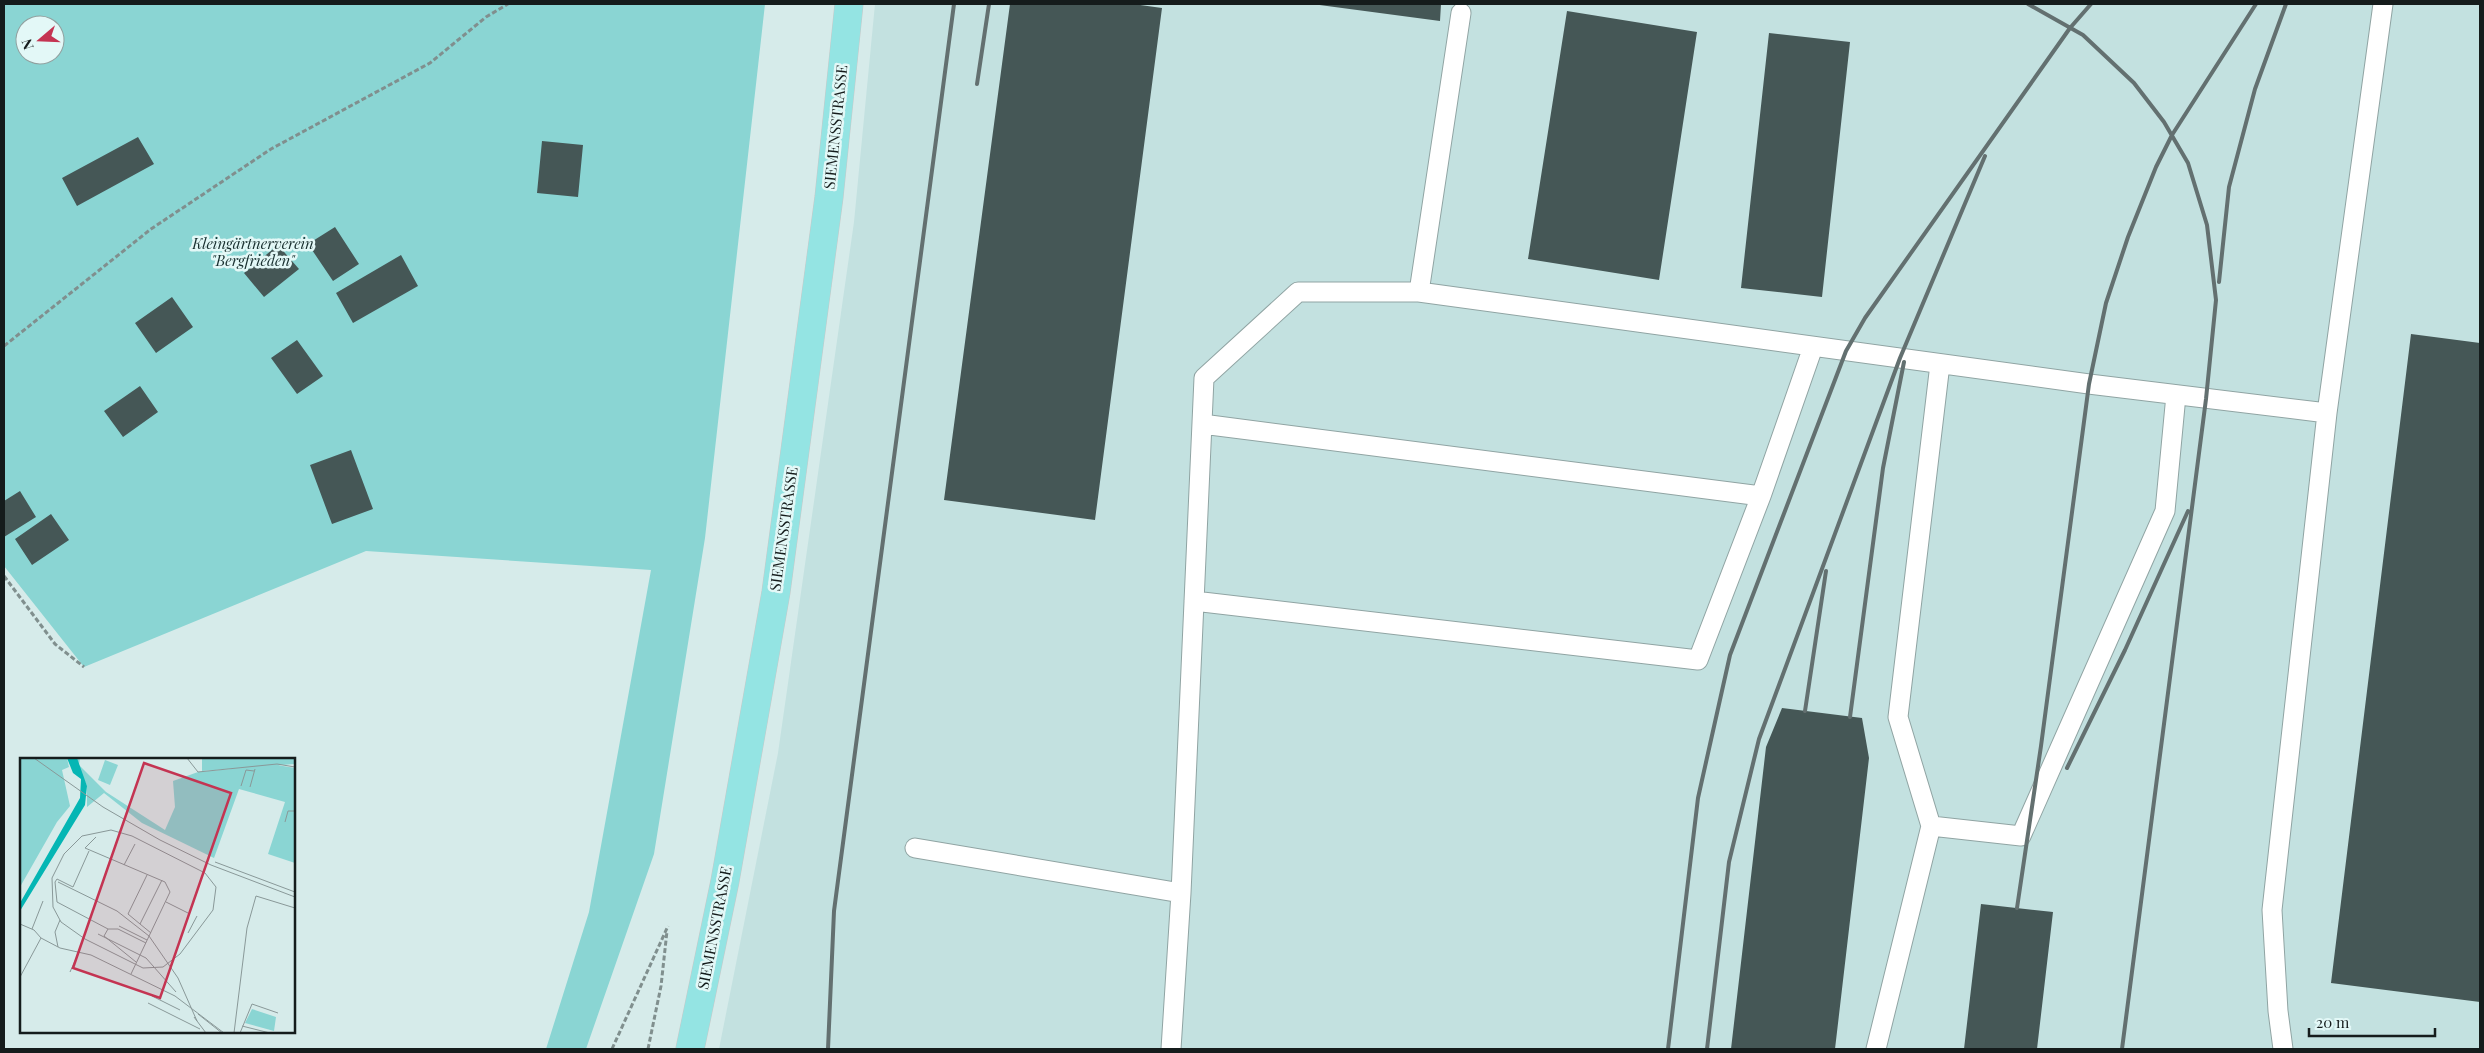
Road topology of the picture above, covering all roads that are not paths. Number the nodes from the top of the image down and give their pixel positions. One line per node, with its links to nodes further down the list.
1 (849, 4): 15 (main road, SIEMENSSTRASSE)
2 (2384, 4): 8 (lane)
3 (1461, 13): 4 (lane)
4 (1419, 292): 5 (lane); 9 (lane)
5 (1813, 346): 6 (lane); 10 (lane)
6 (1940, 364): 7 (lane); 12 (lane)
7 (2176, 396): 8 (lane); 12 (lane)
8 (2327, 413): 18 (lane)
9 (1202, 424): 10 (lane); 11 (lane)
10 (1761, 496): 11 (lane)
11 (1194, 601): 14 (lane)
12 (1931, 826): 17 (lane)
13 (915, 848): 14 (lane)
14 (1181, 893): 16 (lane)
15 (690, 1049)
16 (1172, 1049)
17 (1876, 1049)
18 (2283, 1049)

